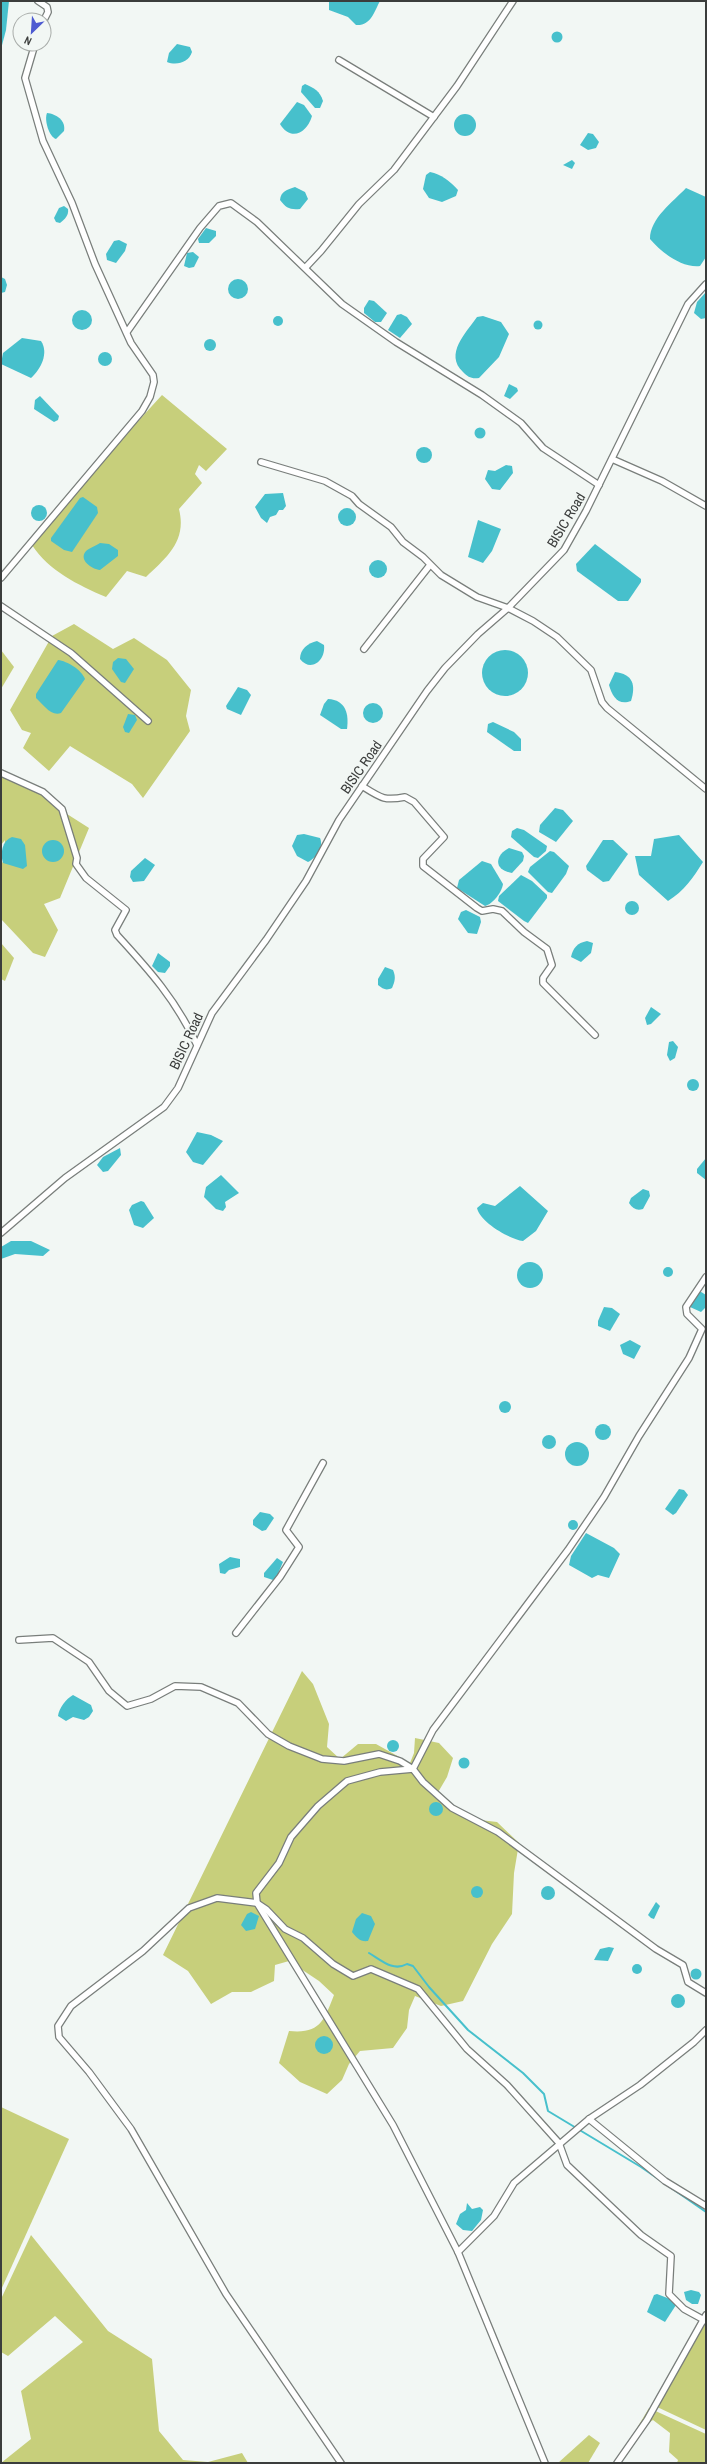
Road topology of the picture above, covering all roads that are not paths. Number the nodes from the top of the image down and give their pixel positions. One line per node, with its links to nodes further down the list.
1 (38, 1): 3 (street)
2 (513, 1): 6 (street)
3 (48, 12)
4 (33, 52): 9 (street)
5 (339, 60): 6 (street)
6 (434, 117): 7 (street)
7 (306, 267): 9 (street); 12 (street)
8 (706, 284): 10 (street, BISIC Road)
9 (127, 332): 15 (street)
10 (612, 460): 12 (street, BISIC Road); 13 (street)
11 (261, 462): 14 (street)
12 (599, 484): 17 (street, BISIC Road)
13 (706, 506)
14 (430, 565): 17 (street); 18 (street)
15 (1, 578)
16 (1, 606): 19 (street)
17 (508, 608): 21 (street, BISIC Road); 22 (street)
18 (364, 649)
19 (148, 721)
20 (1, 773): 24 (street)
21 (362, 786): 23 (street); 24 (street, BISIC Road)
22 (706, 789)
23 (595, 1035)
24 (197, 1045): 25 (street, BISIC Road)
25 (1, 1233)
26 (706, 1277): 30 (street)
27 (323, 1463): 28 (street)
28 (236, 1633)
29 (19, 1640): 30 (street)
30 (413, 1769): 31 (street); 32 (street)
31 (257, 1903): 35 (street); 37 (street); 39 (street)
32 (706, 1993)
33 (706, 2030): 34 (street)
34 (589, 2118): 35 (street); 36 (street)
35 (559, 2143): 37 (street); 38 (street)
36 (706, 2206)
37 (458, 2252): 40 (street)
38 (705, 2318): 41 (street)
39 (341, 2463)
40 (545, 2463)
41 (618, 2463)

